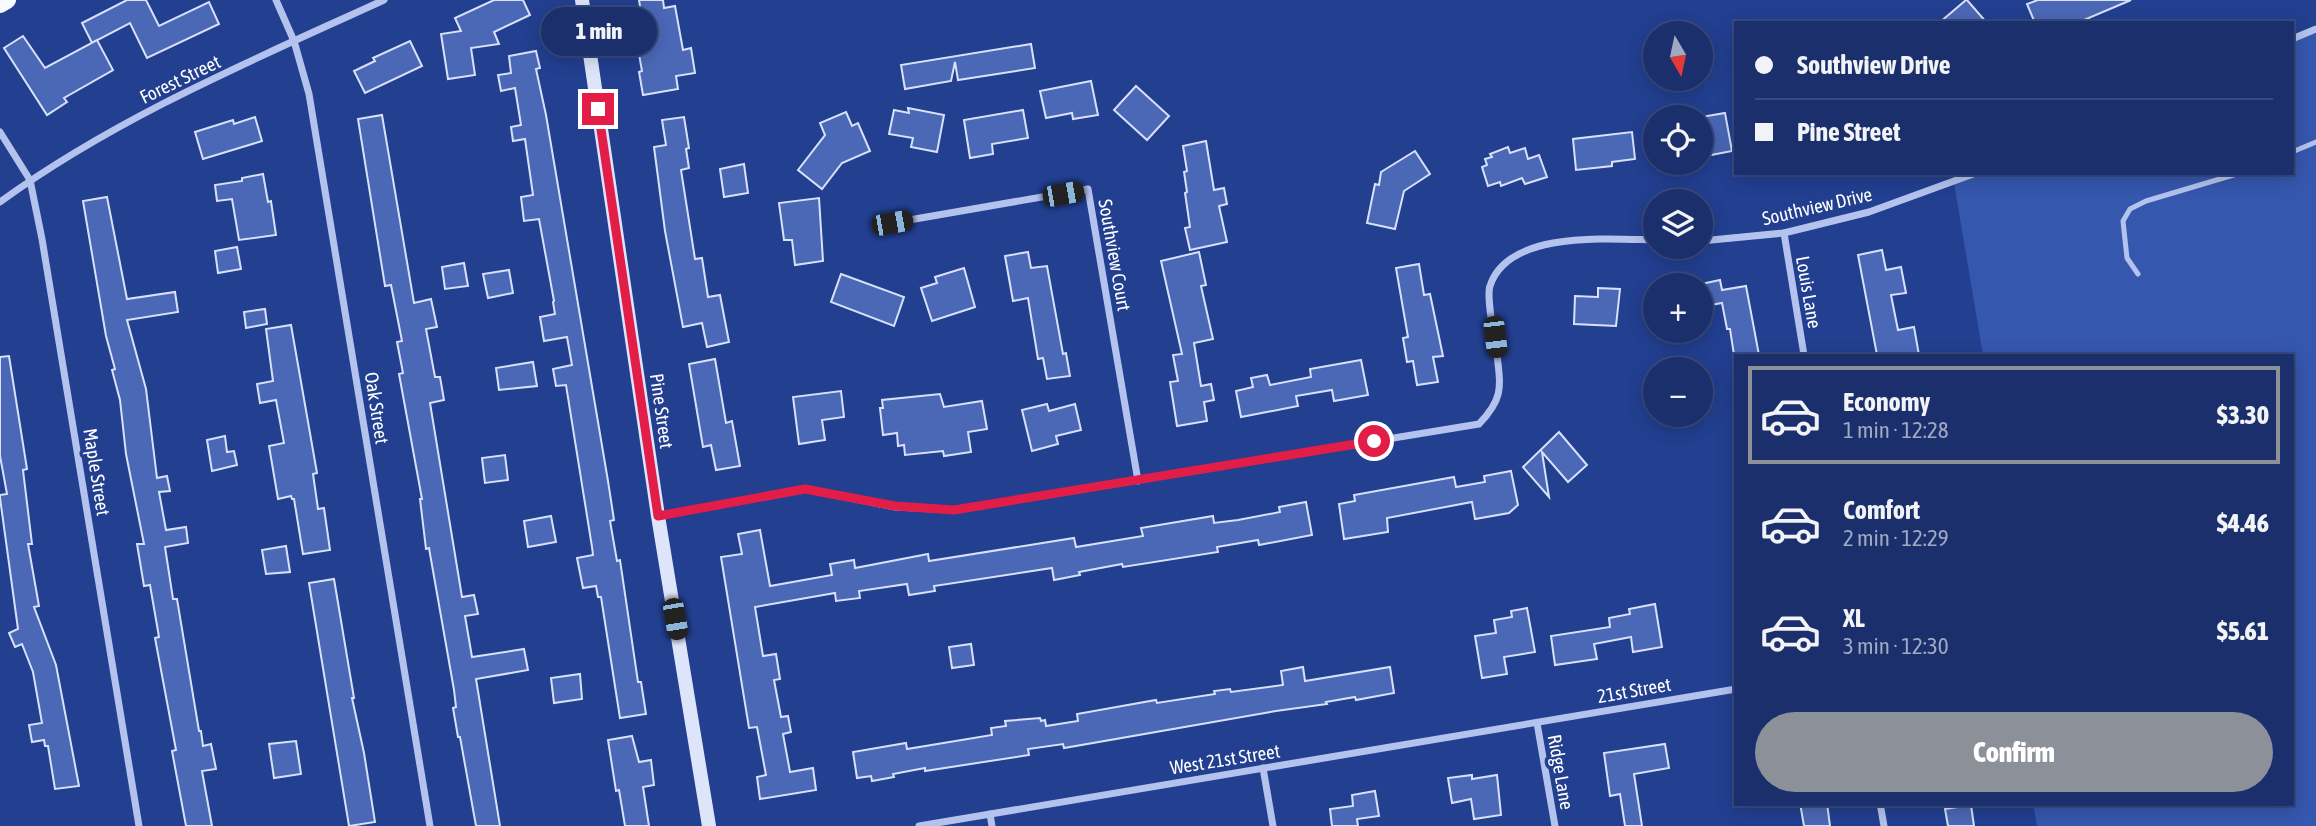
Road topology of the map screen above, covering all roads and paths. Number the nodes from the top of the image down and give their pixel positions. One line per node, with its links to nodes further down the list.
1 (7, 0): 5 (main road)
2 (276, 0): 8 (street, Oak Street)
3 (384, 0): 8 (street, Forest Street)
4 (582, 0): 23 (street, Pine Street)
5 (0, 4)
6 (2316, 29): 7 (street)
7 (2294, 38)
8 (295, 41): 14 (street, Forest Street); 30 (street, Oak Street)
9 (0, 132): 14 (street, Maple Street)
10 (2316, 142): 11 (lane)
11 (2294, 151)
12 (1971, 175): 17 (street, Southview Drive)
13 (2234, 175): 20 (lane)
14 (30, 180): 15 (street, Forest Street); 29 (street, Maple Street)
15 (0, 202)
16 (892, 223): 22 (street, Southview Court)
17 (1784, 233): 18 (street, Southview Drive); 21 (street, Louis Lane)
18 (1713, 239)
19 (1643, 240): 22 (street)
20 (2138, 274)
21 (1804, 354)
22 (1138, 481): 23 (street)
23 (658, 516): 31 (street, Pine Street)
24 (1734, 689): 25 (street, 21st Street)
25 (1537, 723): 26 (street, West 21st Street); 35 (street, Ridge Lane)
26 (1264, 768): 28 (street, West 21st Street); 34 (street)
27 (1881, 806): 36 (street)
28 (990, 814): 32 (street, West 21st Street); 33 (street)
29 (139, 826)
30 (430, 826)
31 (709, 826)
32 (919, 826)
33 (992, 826)
34 (1273, 826)
35 (1555, 826)
36 (1884, 826)

